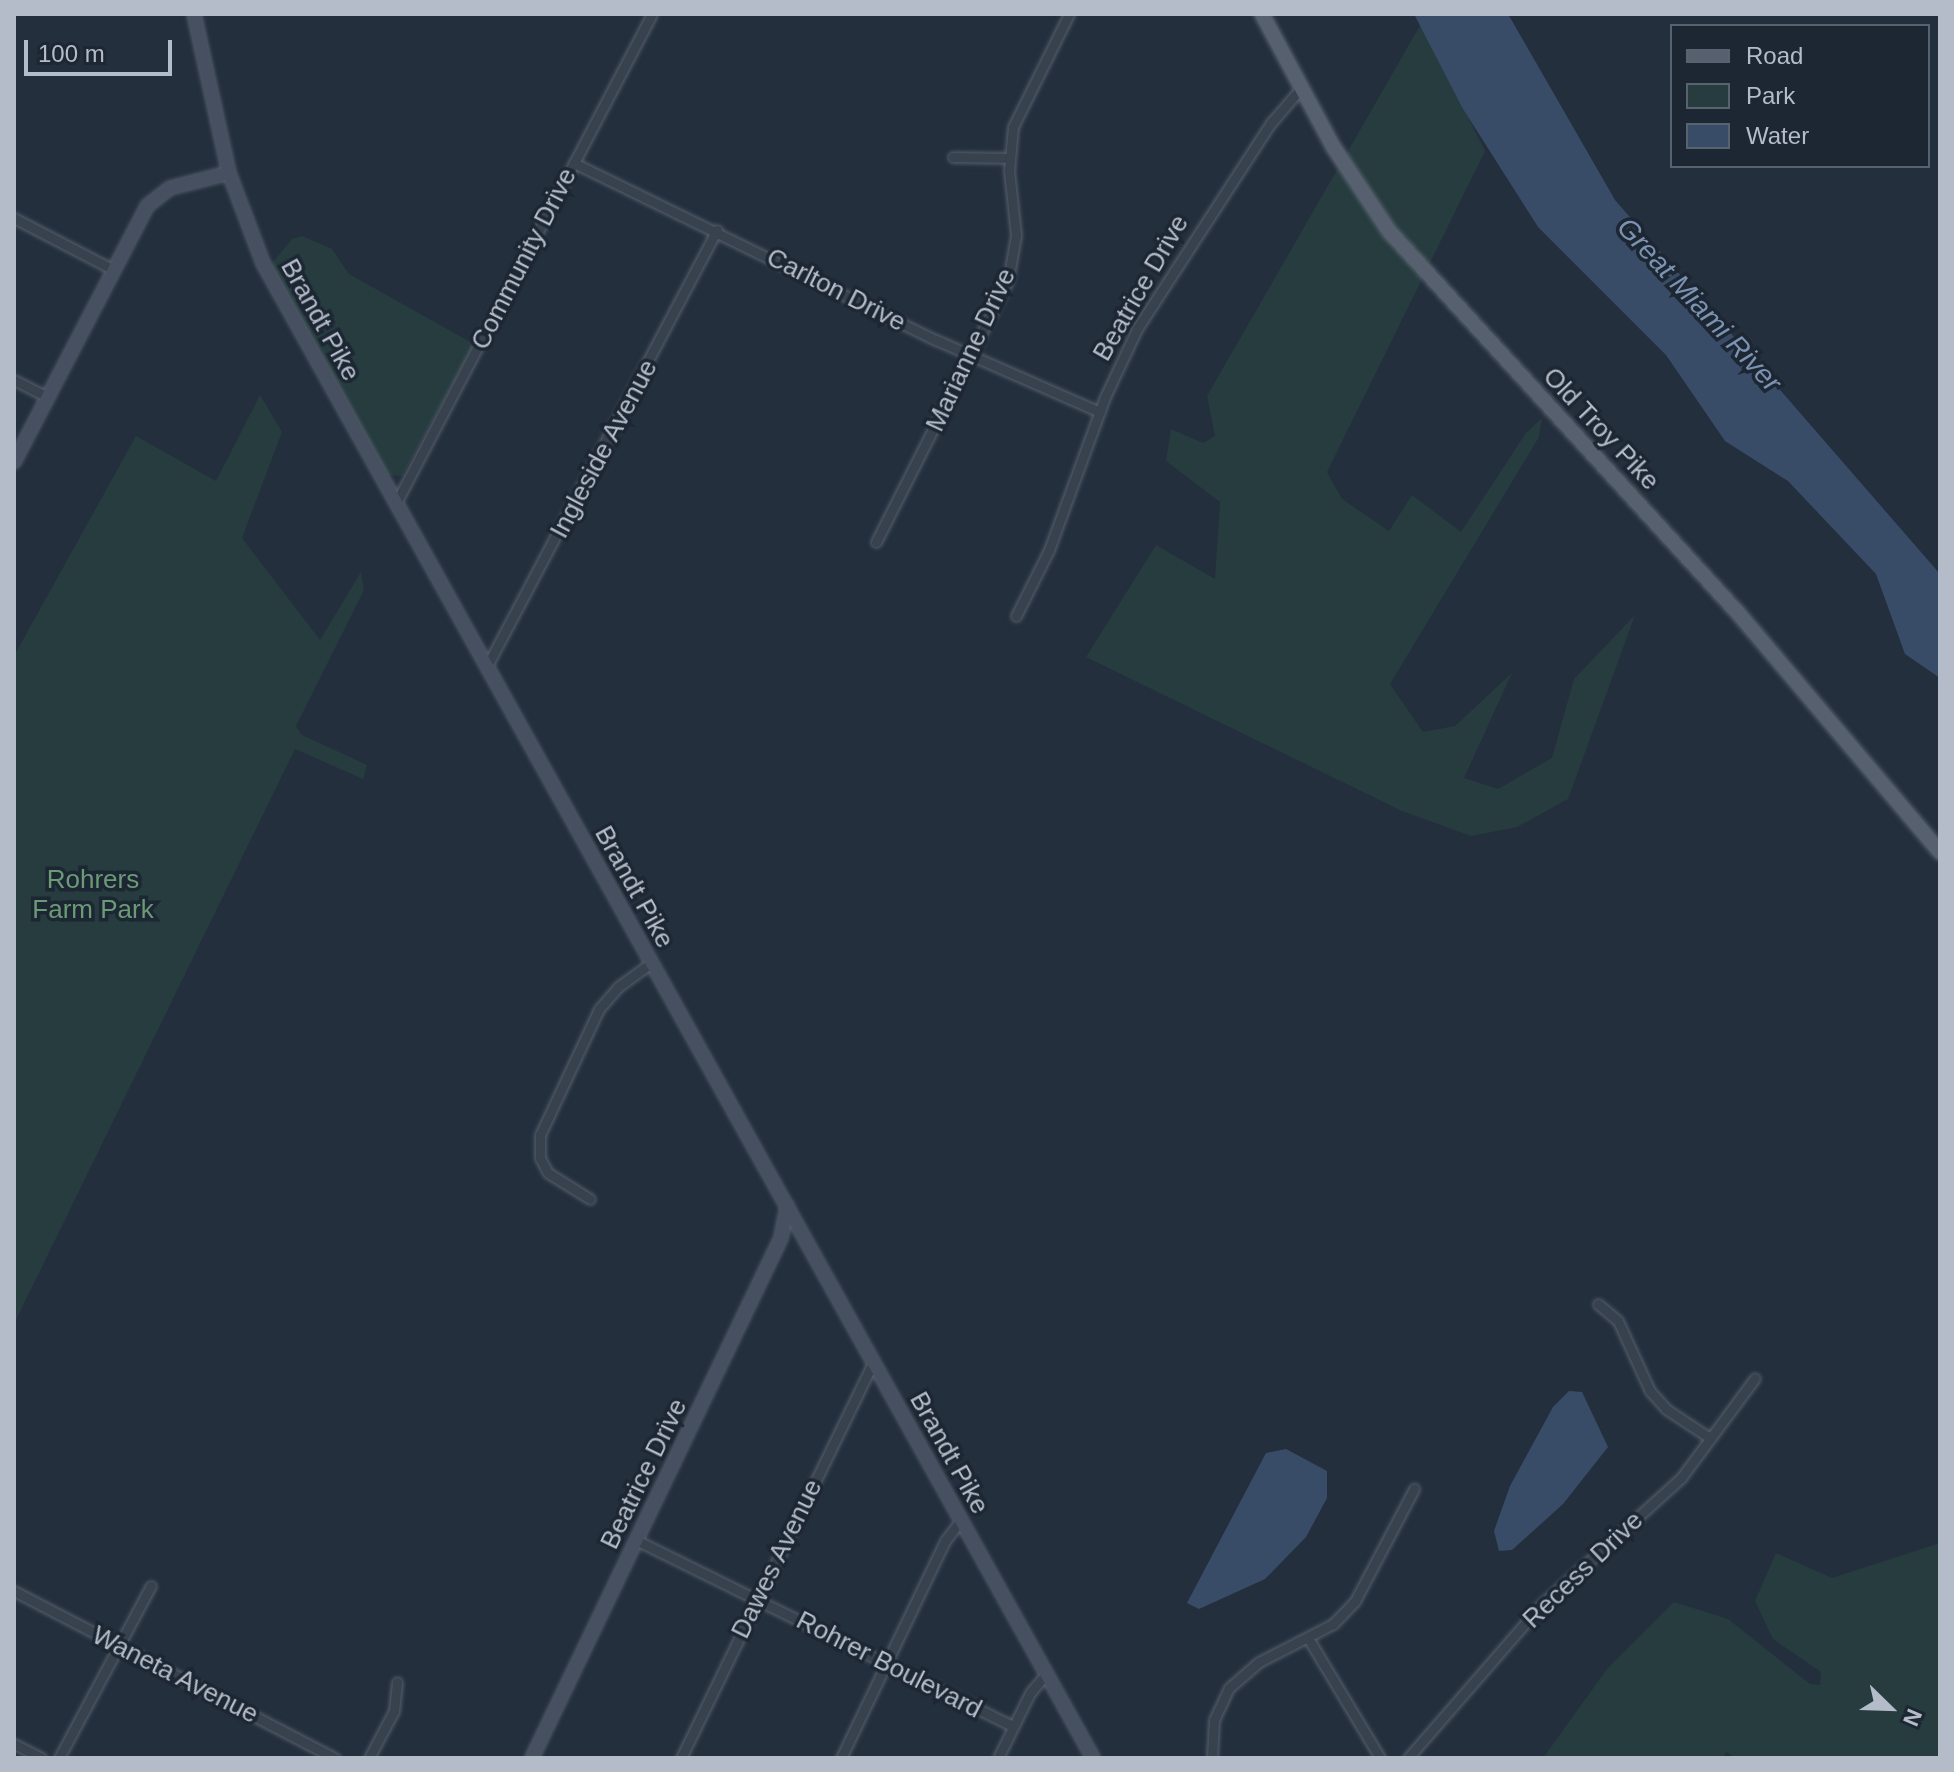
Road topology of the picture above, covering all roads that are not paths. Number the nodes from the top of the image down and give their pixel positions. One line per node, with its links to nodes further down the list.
1 (194, 14): 9 (main road, Brandt Pike)
2 (652, 14): 8 (street, Community Drive)
3 (1069, 14): 7 (street, Marianne Drive)
4 (1262, 14): 5 (main road, Old Troy Pike)
5 (1301, 88): 16 (street, Beatrice Drive); 22 (main road, Old Troy Pike)
6 (953, 157): 7 (street)
7 (1009, 158): 13 (street, Marianne Drive)
8 (574, 163): 11 (street, Carlton Drive); 18 (street, Community Drive)
9 (229, 173): 12 (main road); 18 (main road, Brandt Pike)
10 (14, 218): 12 (street)
11 (717, 230): 13 (street, Carlton Drive); 21 (street, Ingleside Avenue)
12 (114, 270): 15 (main road)
13 (973, 357): 16 (street, Carlton Drive); 19 (street, Marianne Drive)
14 (14, 380): 15 (street)
15 (48, 397): 17 (main road)
16 (1100, 412): 20 (street, Beatrice Drive)
17 (14, 462)
18 (396, 503): 21 (main road, Brandt Pike)
19 (876, 542)
20 (1016, 616)
21 (487, 666): 23 (main road, Brandt Pike)
22 (1940, 852)
23 (651, 963): 24 (street); 25 (main road, Brandt Pike)
24 (590, 1199)
25 (787, 1206): 27 (main road, Brandt Pike); 32 (main road, Beatrice Drive)
26 (1598, 1304): 29 (street)
27 (873, 1362): 31 (main road, Brandt Pike); 35 (street, Dawes Avenue)
28 (1755, 1378): 29 (street, Recess Drive)
29 (1710, 1438): 54 (street, Recess Drive)
30 (1414, 1489): 36 (street)
31 (961, 1520): 38 (street); 39 (main road, Brandt Pike)
32 (636, 1540): 35 (street, Rohrer Boulevard); 47 (main road, Beatrice Drive)
33 (151, 1586): 37 (street)
34 (14, 1591): 37 (street, Waneta Avenue)
35 (757, 1599): 38 (street, Rohrer Boulevard); 48 (street, Dawes Avenue)
36 (1308, 1638): 52 (street); 53 (street)
37 (118, 1645): 44 (street); 45 (street, Waneta Avenue)
38 (886, 1664): 41 (street, Rohrer Boulevard); 49 (street)
39 (1046, 1674): 41 (street); 51 (main road, Brandt Pike)
40 (397, 1682): 46 (street)
41 (1012, 1726): 50 (street)
42 (14, 1744): 43 (street)
43 (42, 1758)
44 (59, 1758)
45 (335, 1758)
46 (369, 1758)
47 (532, 1758)
48 (681, 1758)
49 (841, 1758)
50 (998, 1758)
51 (1093, 1758)
52 (1212, 1758)
53 (1380, 1758)
54 (1408, 1758)

